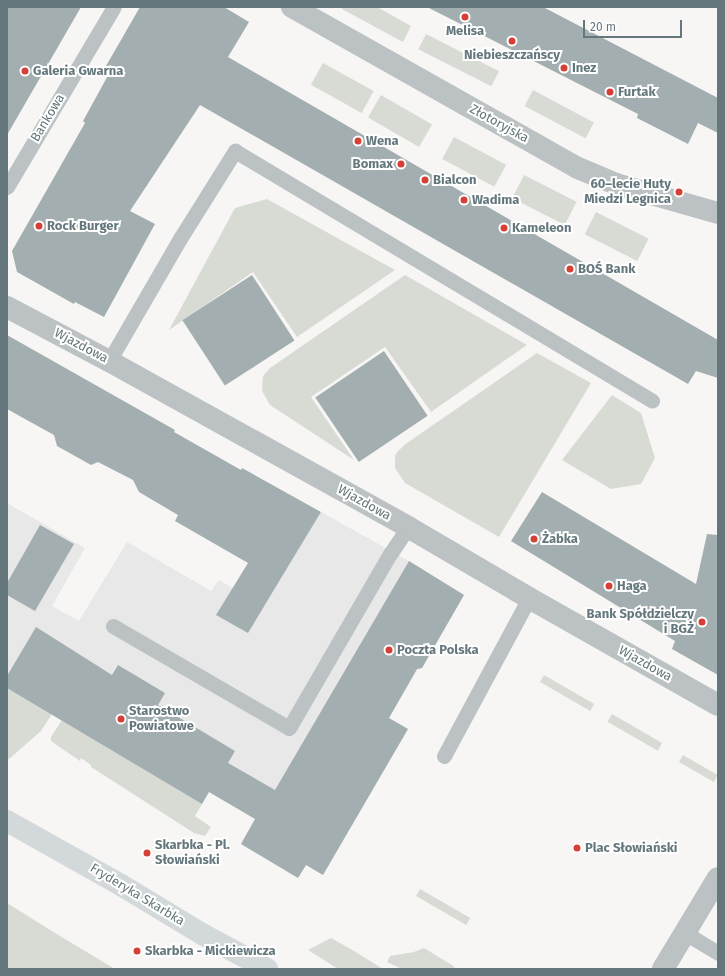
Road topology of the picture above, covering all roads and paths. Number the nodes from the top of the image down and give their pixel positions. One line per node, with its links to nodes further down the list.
1 (114, 7): 3 (lane, Bankowa)
2 (292, 7): 4 (street, Złotoryjska)
3 (7, 187)
4 (718, 213)
5 (7, 307): 6 (street, Wjazdowa)
6 (109, 361): 7 (lane); 8 (street, Wjazdowa)
7 (652, 401)
8 (408, 527): 9 (street, Wjazdowa); 10 (lane)
9 (529, 598): 11 (street, Wjazdowa); 12 (lane)
10 (113, 626)
11 (718, 705)
12 (444, 756)
13 (7, 821): 17 (main road, Fryderyka Skarbka)
14 (718, 878): 15 (street)
15 (685, 933): 16 (lane); 18 (street)
16 (718, 953)
17 (267, 969)
18 (663, 969)

